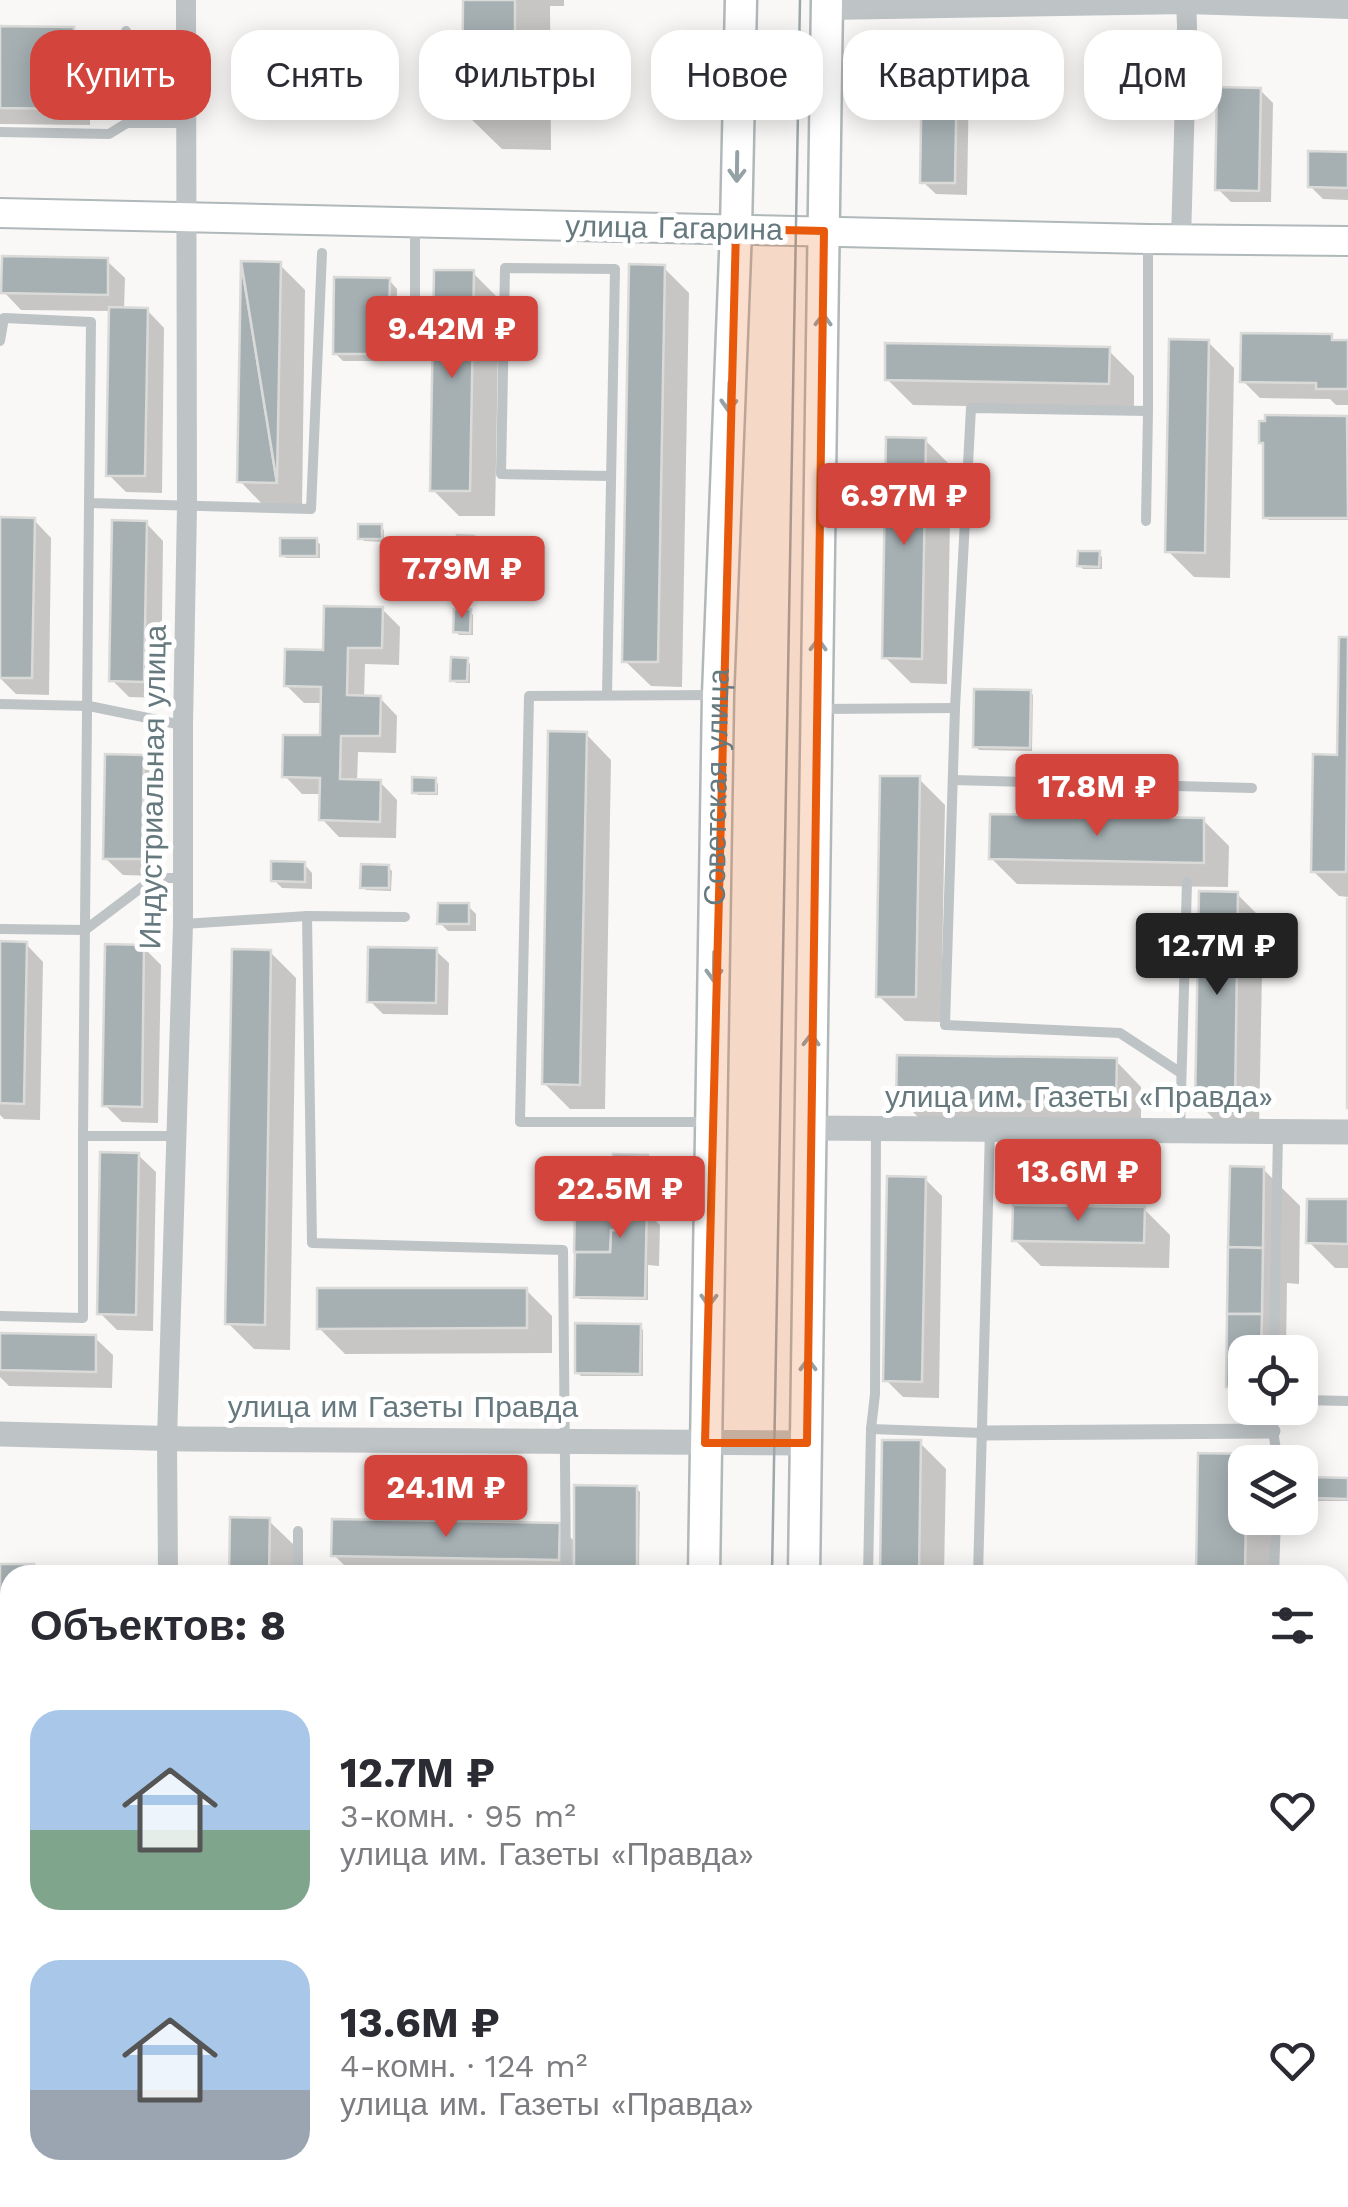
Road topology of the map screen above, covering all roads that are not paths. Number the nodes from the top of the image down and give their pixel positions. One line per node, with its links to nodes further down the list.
1 (186, 0): 7 (street, Индустриальная улица)
2 (1186, 2): 4 (street); 5 (street); 15 (street)
3 (737, 3): 12 (main road, Советская улица, one-way to 12)
4 (827, 5): 13 (main road)
5 (1348, 10)
6 (126, 123): 7 (lane); 8 (lane)
7 (187, 123): 10 (street, Индустриальная улица)
8 (0, 132)
9 (0, 213): 10 (main road, улица Гагарина)
10 (187, 216): 11 (main road, улица Гагарина); 23 (street, Индустриальная улица)
11 (415, 222): 12 (main road, улица Гагарина); 18 (lane)
12 (736, 230): 13 (main road, улица Гагарина); 26 (main road, Советская улица, one-way to 26)
13 (824, 231): 14 (main road, улица Гагарина); 30 (main road, one-way to 13)
14 (1148, 240): 15 (main road, улица Гагарина); 20 (lane)
15 (1180, 240): 16 (main road, улица Гагарина)
16 (1348, 241)
17 (322, 254): 23 (lane)
18 (415, 312)
19 (0, 341): 22 (lane)
20 (1148, 411): 24 (lane); 29 (lane)
21 (611, 476): 21 (lane); 25 (lane)
22 (90, 503): 23 (lane); 28 (lane)
23 (187, 507): 31 (street, Индустриальная улица)
24 (1146, 521)
25 (607, 695): 26 (lane); 42 (lane)
26 (718, 695): 42 (main road, Советская улица, one-way to 42)
27 (0, 704): 28 (lane)
28 (88, 706): 31 (lane); 40 (lane)
29 (955, 708): 30 (lane); 32 (lane)
30 (818, 709): 43 (main road, one-way to 30)
31 (183, 725): 34 (street, Индустриальная улица)
32 (953, 780): 33 (lane); 41 (lane)
33 (1252, 788)
34 (183, 878): 38 (street, Индустриальная улица); 40 (lane)
35 (1187, 882): 41 (lane)
36 (308, 916): 37 (lane); 38 (lane); 61 (lane)
37 (405, 918)
38 (183, 924): 50 (street, Индустриальная улица)
39 (0, 929): 40 (lane)
40 (85, 930): 49 (lane)
41 (1181, 1073): 46 (lane)
42 (712, 1122): 62 (main road, Советская улица, one-way to 62)
43 (809, 1128): 44 (street, улица им. Газеты «Правда»); 63 (main road, one-way to 43)
44 (876, 1128): 45 (street, улица им. Газеты «Правда»); 56 (lane)
45 (990, 1130): 46 (street, улица им. Газеты «Правда»); 58 (lane)
46 (1180, 1130): 47 (street, улица им. Газеты «Правда»)
47 (1278, 1131): 48 (street, улица им. Газеты «Правда»); 52 (lane)
48 (1348, 1132)
49 (84, 1136): 50 (lane); 51 (lane)
50 (176, 1136): 60 (street, Индустриальная улица)
51 (0, 1316)
52 (1274, 1335)
53 (1318, 1400): 54 (lane)
54 (1348, 1401)
55 (1273, 1425): 57 (lane)
56 (872, 1429): 58 (lane); 72 (lane)
57 (1273, 1431): 58 (street); 64 (lane)
58 (983, 1433): 73 (lane)
59 (0, 1434): 60 (street, улица им Газеты Правда)
60 (167, 1438): 61 (street, улица им Газеты Правда); 67 (street, Индустриальная улица)
61 (564, 1440): 62 (street, улица им Газеты Правда); 69 (lane)
62 (705, 1443): 63 (street, улица им Газеты Правда); 70 (main road, Советская улица)
63 (807, 1443): 71 (main road)
64 (1275, 1445)
65 (298, 1531): 68 (lane)
66 (1275, 1535): 74 (lane)
67 (168, 1565)
68 (298, 1565)
69 (566, 1565)
70 (704, 1565)
71 (804, 1565)
72 (868, 1565)
73 (978, 1565)
74 (1274, 1565)

